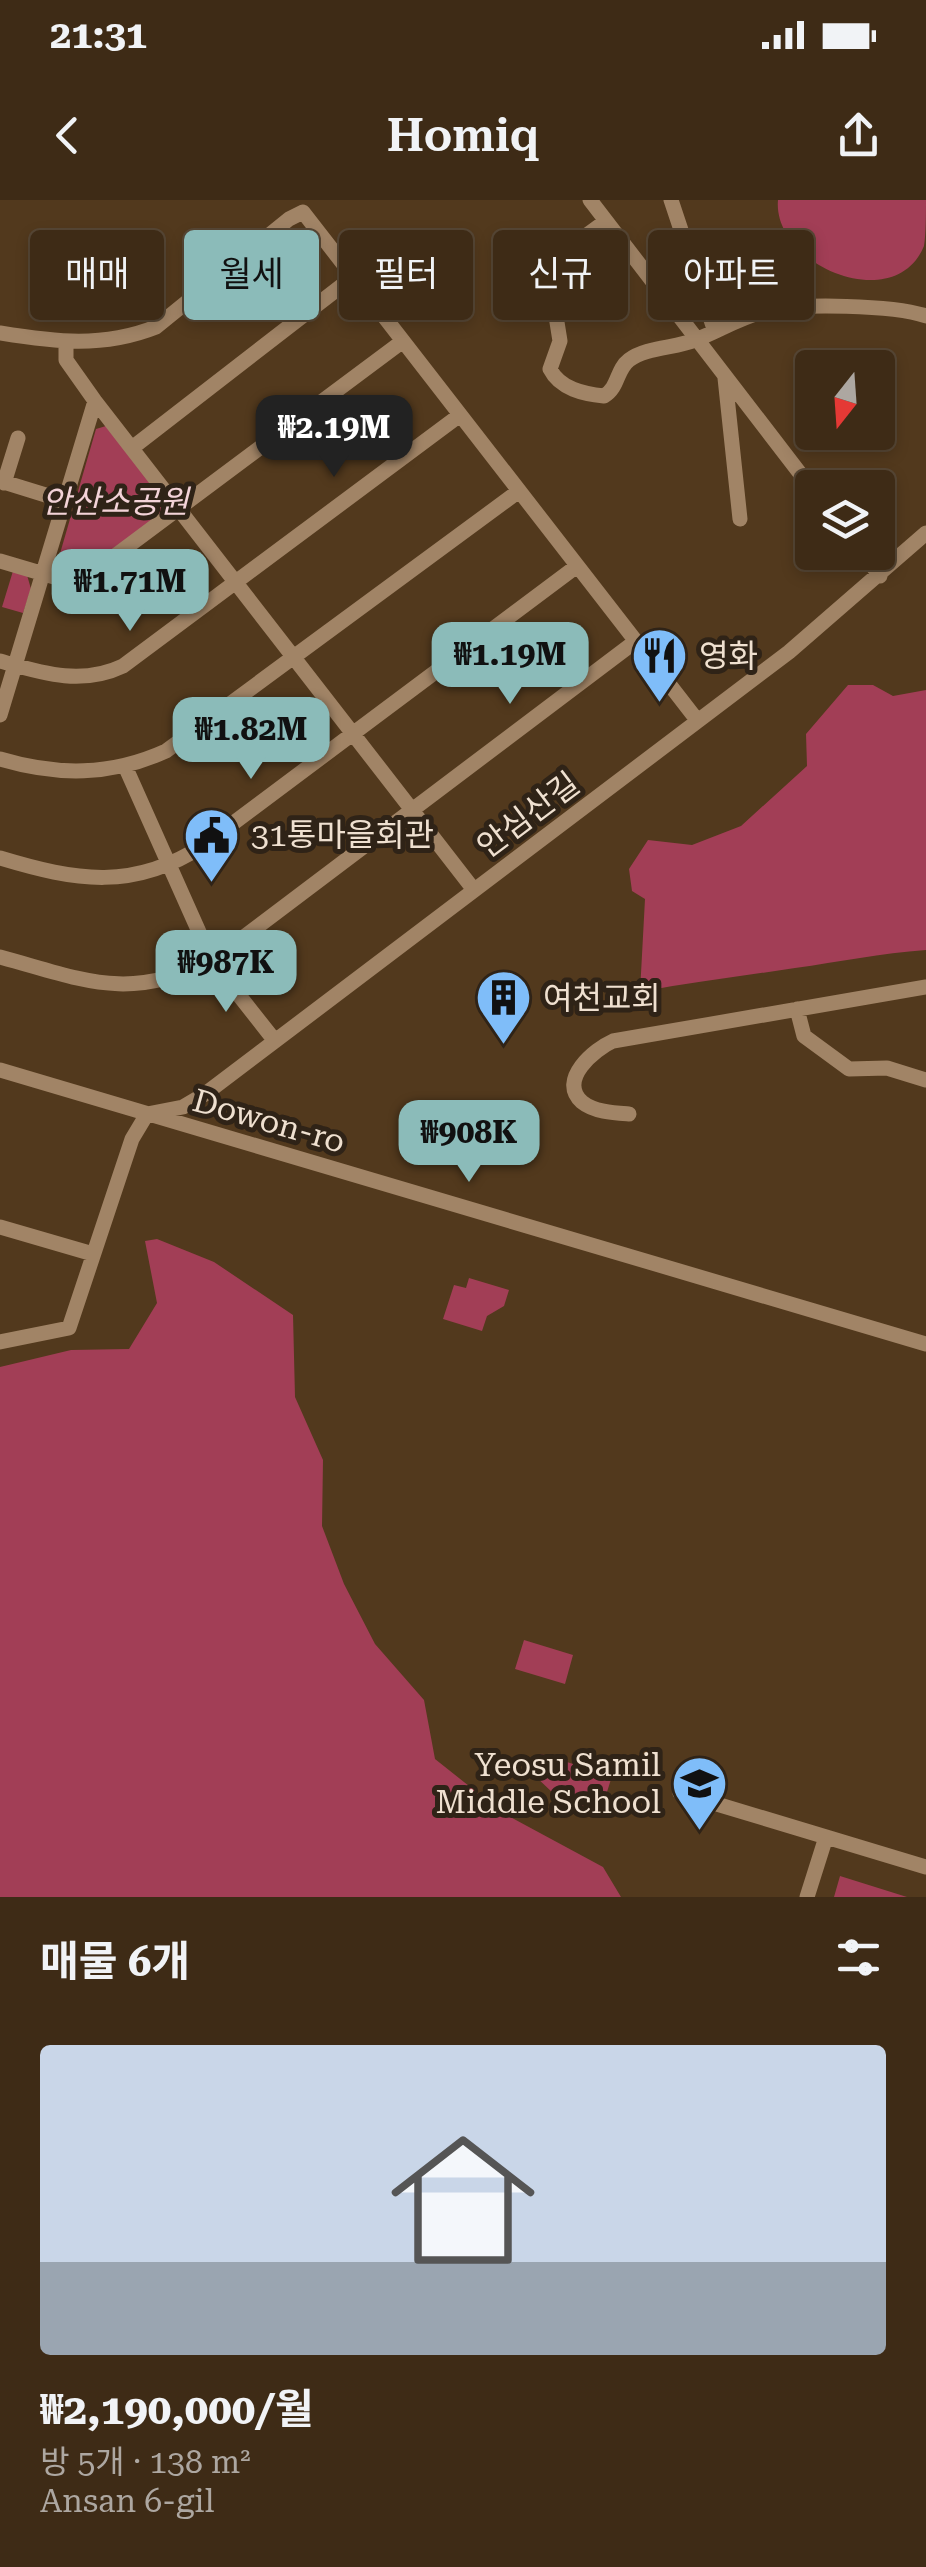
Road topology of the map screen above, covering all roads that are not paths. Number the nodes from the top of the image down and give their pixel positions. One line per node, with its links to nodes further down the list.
1 (590, 200): 3 (street)
2 (672, 200): 8 (street)
3 (606, 221): 10 (street); 10 (street)
4 (339, 259): 12 (street)
5 (339, 289): 17 (street)
6 (926, 316): 8 (street)
7 (387, 320): 11 (street)
8 (714, 330): 10 (street)
9 (0, 333): 12 (street)
10 (698, 340): 13 (street)
11 (403, 341): 15 (street); 22 (street)
12 (66, 343): 14 (street)
13 (724, 374): 18 (street); 23 (street)
14 (95, 401): 17 (street); 21 (street)
15 (460, 415): 20 (street); 30 (street)
16 (18, 438): 19 (street)
17 (132, 448): 22 (street)
18 (797, 470)
19 (2, 482): 21 (street)
20 (519, 491): 26 (street); 32 (street)
21 (65, 501): 28 (street)
22 (178, 508): 28 (street); 30 (street)
23 (740, 519)
24 (926, 533): 29 (street, 안심산길)
25 (0, 561): 28 (street)
26 (577, 566): 31 (street); 36 (street)
27 (876, 570): 29 (street)
28 (43, 574): 33 (street)
29 (880, 576): 35 (street, 안심산길)
30 (236, 582): 32 (street); 33 (street)
31 (636, 641): 35 (street); 39 (street)
32 (294, 658): 36 (street); 38 (street)
33 (8, 663): 34 (street)
34 (0, 715)
35 (697, 720): 42 (street, 안심산길)
36 (353, 734): 39 (street); 41 (street)
37 (0, 759): 38 (street)
38 (125, 766): 41 (street)
39 (412, 810): 42 (street); 44 (street)
40 (0, 858): 41 (street)
41 (169, 865): 44 (street)
42 (474, 890): 47 (street, 안심산길)
43 (0, 957): 44 (street)
44 (212, 961): 47 (street)
45 (926, 986): 46 (street)
46 (798, 1009): 49 (street); 51 (street)
47 (276, 1041): 50 (street, 안심산길)
48 (0, 1070): 50 (street, Dowon-ro)
49 (926, 1080)
50 (147, 1114): 53 (street); 55 (street, Dowon-ro)
51 (629, 1114)
52 (0, 1227): 53 (street)
53 (93, 1254): 54 (street)
54 (0, 1342)
55 (926, 1344)
56 (680, 1794): 57 (street)
57 (826, 1837): 58 (street); 59 (street)
58 (926, 1868)
59 (808, 1897)

